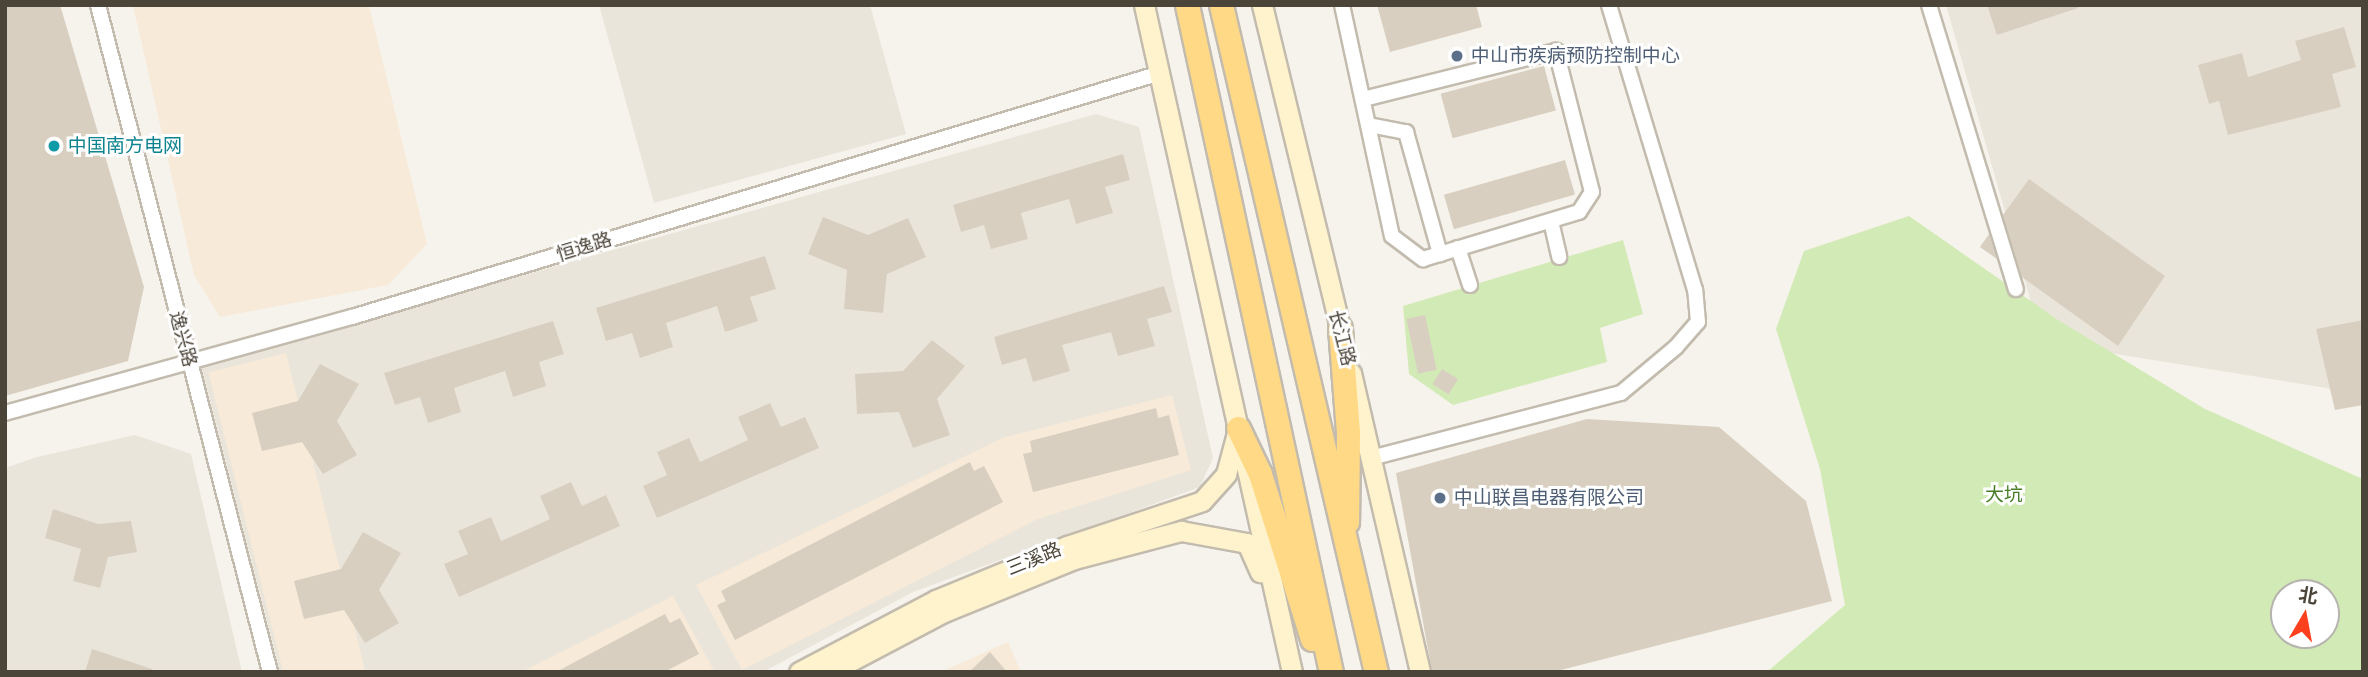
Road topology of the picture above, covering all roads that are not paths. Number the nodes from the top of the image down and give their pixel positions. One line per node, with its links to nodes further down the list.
1 (98, 5): 19 (street, 逸兴路)
2 (1144, 5): 9 (main road)
3 (1342, 5): 10 (street)
4 (1609, 5): 22 (street)
5 (1929, 5): 17 (street)
6 (1264, 6): 18 (main road, 长江路)
7 (1222, 9): 23 (highway)
8 (1189, 11): 25 (highway)
9 (1160, 73): 19 (street, 恒逸路); 21 (main road)
10 (1363, 99): 11 (street); 12 (street)
11 (1369, 125): 14 (street); 14 (street)
12 (1551, 220): 13 (street); 15 (street)
13 (1458, 248): 14 (street); 16 (street)
14 (1440, 254)
15 (1559, 257)
16 (1470, 285)
17 (2016, 289)
18 (1340, 328): 22 (main road, 长江路); 23 (highway)
19 (188, 359): 20 (street, 恒逸路); 26 (street, 逸兴路)
20 (5, 413)
21 (1238, 428): 24 (main road); 25 (highway); 27 (main road, 三溪路)
22 (1371, 458): 31 (main road, 长江路)
23 (1346, 546): 30 (highway)
24 (1277, 609): 28 (main road, 三溪路); 29 (main road)
25 (1330, 666)
26 (270, 672)
27 (799, 672)
28 (831, 672)
29 (1292, 672)
30 (1376, 672)
31 (1420, 672)

